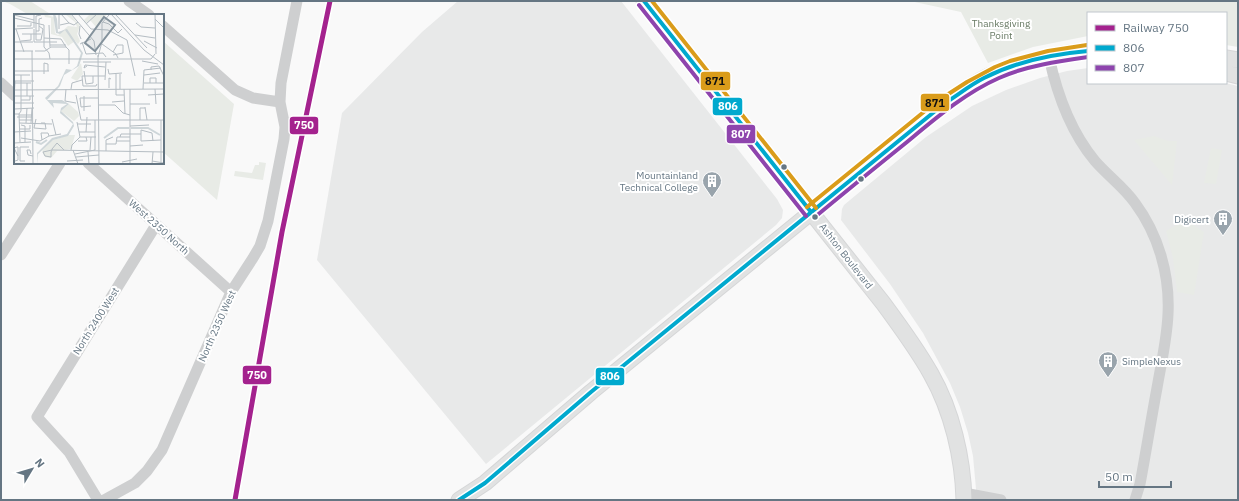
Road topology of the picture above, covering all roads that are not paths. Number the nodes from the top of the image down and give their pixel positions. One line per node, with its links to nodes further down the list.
1 (129, 1): 4 (street)
2 (296, 1): 14 (street, North 2350 West)
3 (644, 1): 17 (main road, Ashton Boulevard)
4 (148, 14)
5 (164, 27): 14 (street)
6 (1087, 51): 7 (main road)
7 (1049, 57): 17 (main road); 27 (street)
8 (1227, 58): 9 (main road)
9 (1238, 60)
10 (1227, 73): 11 (main road)
11 (1238, 76)
12 (1, 83): 13 (street)
13 (14, 95)
14 (280, 102): 21 (street, North 2350 West)
15 (59, 164): 19 (street)
16 (89, 164): 18 (street, West 2350 North)
17 (812, 212): 22 (main road, Ashton Boulevard); 25 (main road)
18 (156, 225): 21 (street, West 2350 North); 23 (street, North 2400 West)
19 (6, 237): 20 (street)
20 (1, 255)
21 (231, 292): 24 (street, North 2350 West)
22 (964, 497): 26 (street)
23 (98, 500)
24 (104, 500)
25 (459, 500)
26 (1001, 500)
27 (1135, 500)

